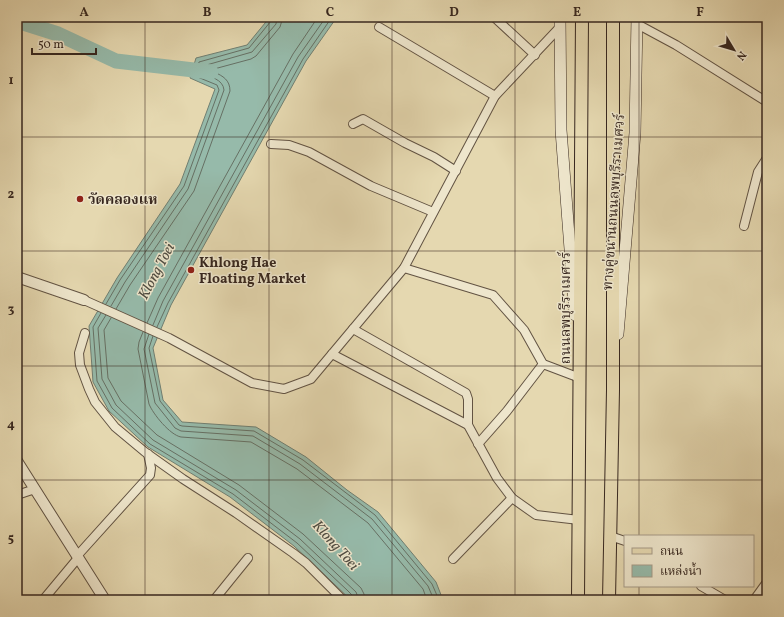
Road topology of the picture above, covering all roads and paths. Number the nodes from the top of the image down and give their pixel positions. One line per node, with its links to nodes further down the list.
1 (494, 17): 7 (street)
2 (582, 17): 23 (main road, ถนนลพบุรีราเมศวร์)
3 (613, 17): 24 (main road)
4 (637, 21): 9 (street); 24 (main road, ทางคู่ขนานถนนลพบุรีราเมศวร์)
5 (560, 22): 7 (street); 23 (main road)
6 (379, 27): 8 (street)
7 (535, 55): 8 (street)
8 (495, 96): 13 (street)
9 (767, 102)
10 (353, 124): 13 (street)
11 (271, 144): 14 (street)
12 (767, 158): 15 (street)
13 (456, 171): 14 (street)
14 (433, 212): 16 (street)
15 (744, 226)
16 (404, 268): 19 (street); 22 (street)
17 (17, 277): 18 (street)
18 (84, 300): 21 (street)
19 (353, 329): 21 (street); 25 (street)
20 (85, 333): 27 (street)
21 (332, 354): 25 (street)
22 (543, 364): 23 (street); 26 (street)
23 (580, 378): 32 (main road, ถนนลพบุรีราเมศวร์)
24 (613, 390): 33 (main road)
25 (468, 425): 26 (street)
26 (478, 444): 31 (street)
27 (148, 454): 35 (street); 43 (street)
28 (17, 461): 29 (street)
29 (35, 489): 30 (street); 35 (street)
30 (17, 495)
31 (512, 498): 32 (street); 37 (street)
32 (579, 520): 44 (main road, ถนนลพบุรีราเมศวร์)
33 (610, 536): 34 (street); 45 (main road)
34 (624, 541)
35 (78, 557): 40 (street); 41 (street)
36 (248, 558): 42 (street)
37 (453, 559)
38 (767, 582): 47 (street)
39 (704, 587): 46 (street)
40 (43, 600)
41 (105, 600)
42 (214, 600)
43 (343, 600)
44 (578, 600)
45 (609, 600)
46 (725, 600)
47 (754, 600)

